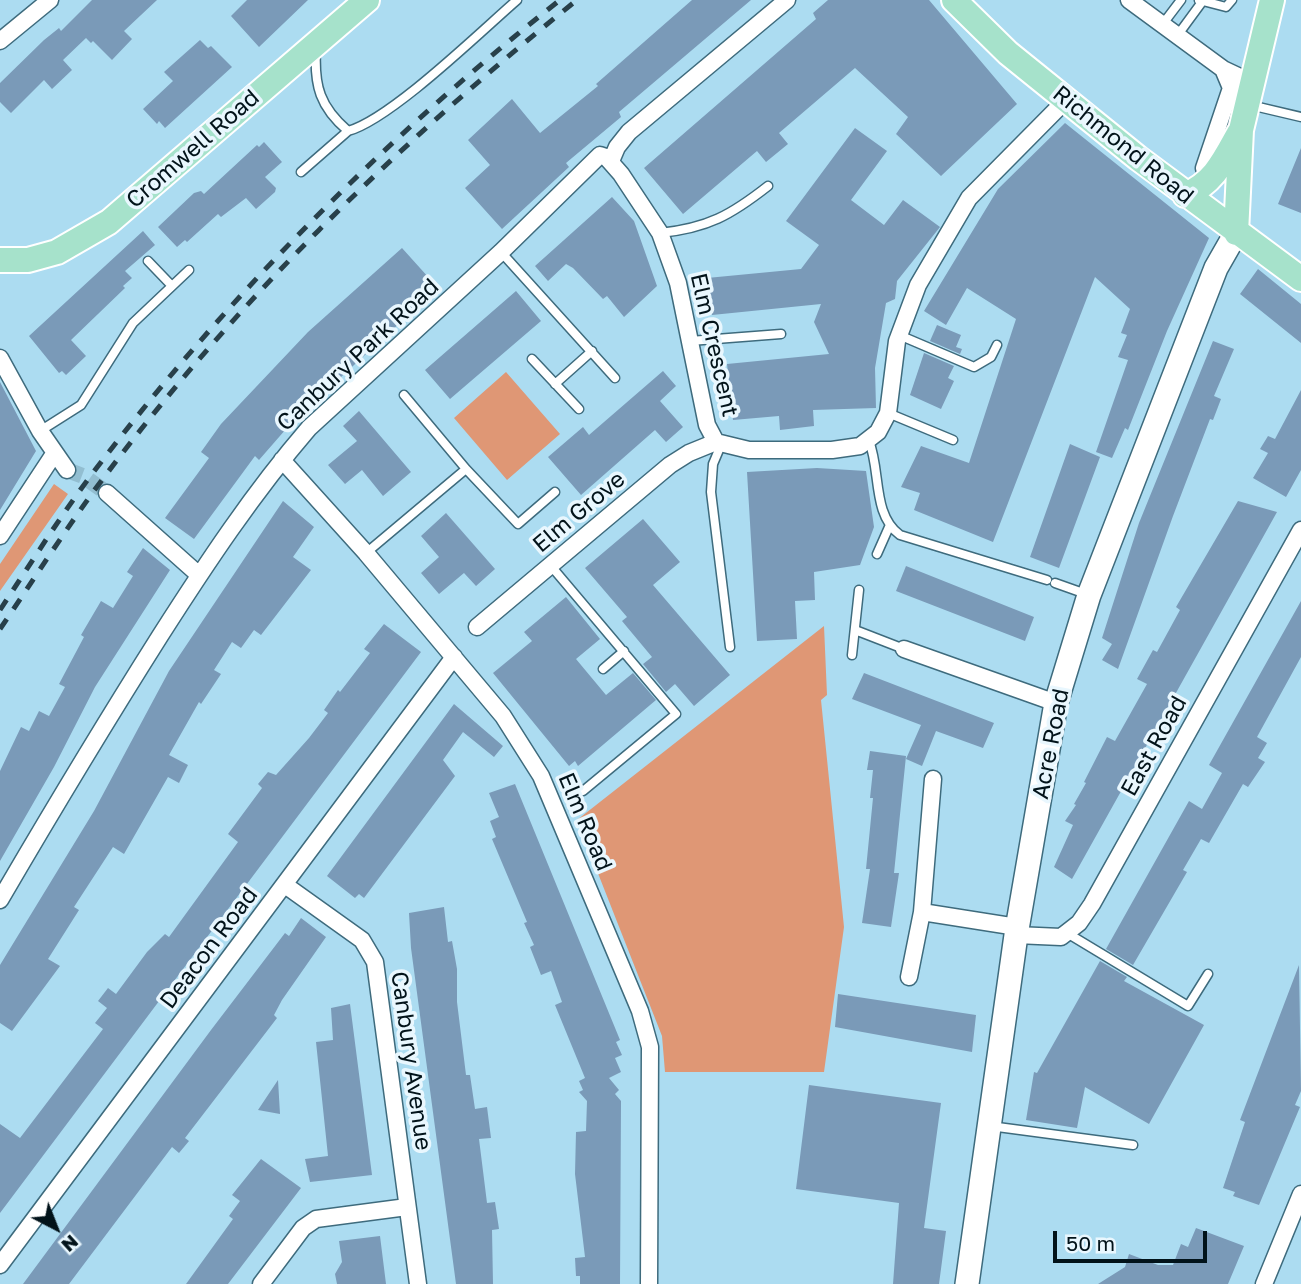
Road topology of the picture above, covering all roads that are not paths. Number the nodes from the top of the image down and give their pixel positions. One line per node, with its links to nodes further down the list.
1 (50, 0): 13 (street)
2 (367, 0): 14 (main road, Cromwell Road)
3 (517, 0): 20 (lane)
4 (787, 0): 21 (street)
5 (954, 0): 17 (main road, Richmond Road)
6 (1129, 0): 11 (street)
7 (1181, 0): 11 (lane)
8 (1232, 0): 10 (lane)
9 (1272, 0): 16 (main road)
10 (1200, 1): 12 (lane)
11 (1162, 25): 12 (street)
12 (1177, 36): 15 (street)
13 (0, 41)
14 (316, 43): 20 (lane); 29 (main road, Cromwell Road)
15 (1223, 69): 16 (street); 23 (street)
16 (1249, 99): 18 (lane); 19 (main road)
17 (1066, 100): 25 (main road, Richmond Road); 35 (street)
18 (1301, 117)
19 (1241, 130): 23 (main road); 27 (main road)
20 (348, 131): 22 (lane)
21 (611, 161): 26 (street, Elm Crescent); 28 (street, Canbury Park Road)
22 (301, 172)
23 (1208, 183): 25 (main road)
24 (768, 186): 26 (lane)
25 (1185, 195): 27 (main road, Richmond Road)
26 (660, 233): 36 (street, Elm Crescent)
27 (1237, 233): 32 (main road, Richmond Road); 64 (street, Acre Road)
28 (501, 252): 38 (lane); 51 (street, Canbury Park Road)
29 (0, 260)
30 (148, 261): 33 (lane)
31 (189, 270): 33 (lane)
32 (1301, 279)
33 (172, 286): 46 (lane)
34 (781, 334): 36 (lane)
35 (899, 335): 37 (lane); 45 (street)
36 (690, 341): 49 (street, Elm Crescent)
37 (998, 345)
38 (592, 351): 41 (lane); 42 (lane)
39 (0, 358): 46 (street)
40 (532, 359): 42 (lane)
41 (615, 378)
42 (555, 384): 44 (lane)
43 (404, 395): 52 (lane)
44 (579, 409)
45 (888, 413): 47 (lane); 48 (street)
46 (40, 431): 50 (street)
47 (953, 440)
48 (869, 441): 49 (street, Elm Crescent); 56 (lane)
49 (718, 443): 61 (street, Elm Grove); 67 (lane)
50 (54, 454): 53 (street); 58 (street)
51 (282, 460): 59 (street, Elm Road); 62 (street, Canbury Park Road)
52 (466, 469): 54 (lane); 59 (lane)
53 (66, 470)
54 (555, 492)
55 (107, 493): 62 (street)
56 (889, 527): 60 (lane); 64 (lane)
57 (1301, 530): 80 (street, East Road)
58 (0, 536)
59 (366, 553): 71 (street, Elm Road)
60 (877, 554)
61 (551, 566): 65 (street, Elm Grove); 69 (lane)
62 (199, 575): 77 (street, Canbury Park Road)
63 (859, 590): 66 (lane)
64 (1089, 595): 73 (street, Acre Road)
65 (477, 627)
66 (855, 630): 68 (lane); 70 (lane)
67 (730, 648)
68 (904, 649): 73 (street)
69 (624, 651): 72 (lane); 75 (lane)
70 (852, 655)
71 (454, 657): 76 (street, Deacon Road); 90 (street, Elm Road)
72 (603, 669)
73 (1056, 703): 79 (street, Acre Road)
74 (933, 779): 78 (street)
75 (583, 791)
76 (285, 886): 86 (street, Canbury Avenue); 87 (street, Deacon Road)
77 (0, 900)
78 (922, 912): 79 (street); 82 (street)
79 (1016, 931): 80 (street); 83 (street, Acre Road)
80 (1067, 933): 81 (lane)
81 (1208, 974)
82 (909, 976)
83 (990, 1126): 84 (lane); 91 (street, Acre Road)
84 (1133, 1145)
85 (1301, 1194): 92 (street)
86 (407, 1207): 88 (street); 89 (street, Canbury Avenue)
87 (0, 1265)
88 (261, 1284)
89 (418, 1284)
90 (649, 1284)
91 (967, 1284)
92 (1264, 1284)

